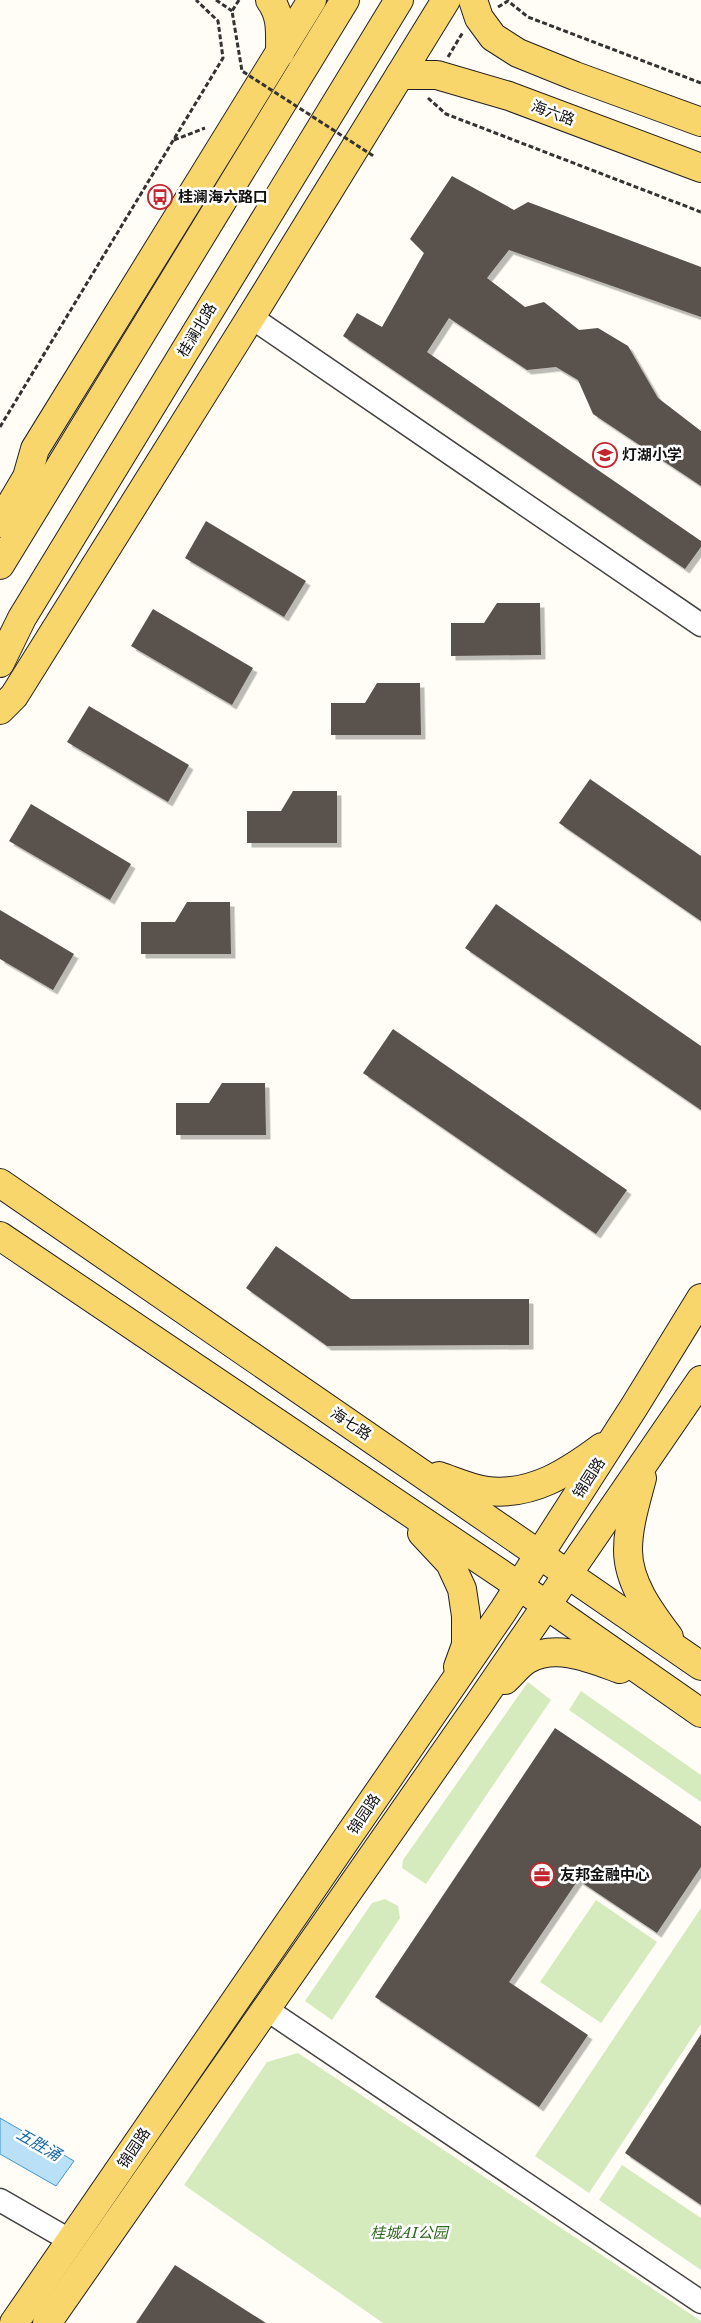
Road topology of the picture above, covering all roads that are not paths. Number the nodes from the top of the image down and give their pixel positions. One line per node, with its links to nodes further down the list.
1 (270, 0): 7 (main road)
2 (312, 0): 7 (main road)
3 (345, 0): 12 (main road)
4 (399, 0): 17 (main road, 桂澜北路)
5 (446, 0): 8 (main road)
6 (476, 9): 9 (main road)
7 (280, 53): 13 (main road)
8 (400, 75): 10 (main road, 海六路); 11 (main road)
9 (701, 122)
10 (701, 168)
11 (251, 317): 16 (street); 18 (main road)
12 (92, 413): 13 (main road); 15 (main road)
13 (28, 477): 14 (main road)
14 (0, 522)
15 (0, 564)
16 (701, 625)
17 (0, 663)
18 (0, 710)
19 (0, 1183): 25 (main road, 海七路)
20 (0, 1236): 26 (main road)
21 (701, 1298): 23 (main road, 锦园路)
22 (701, 1380): 24 (main road, 锦园路)
23 (615, 1437): 25 (main road); 27 (main road, 锦园路)
24 (648, 1458): 28 (main road, 锦园路); 31 (main road)
25 (415, 1468): 27 (main road, 海七路)
26 (392, 1500): 29 (main road); 33 (main road)
27 (539, 1556): 28 (main road, 海七路); 29 (main road, 锦园路)
28 (567, 1575): 30 (main road, 锦园路); 31 (main road, 海七路)
29 (519, 1586): 30 (main road); 33 (main road, 锦园路)
30 (545, 1605): 32 (main road); 34 (main road, 锦园路)
31 (691, 1659)
32 (657, 1683): 34 (main road); 35 (main road)
33 (450, 1688): 38 (main road, 锦园路)
34 (478, 1705): 36 (main road, 锦园路)
35 (701, 1712)
36 (266, 2009): 39 (street); 41 (main road, 锦园路)
37 (0, 2200): 38 (street)
38 (71, 2241): 40 (main road, 锦园路)
39 (701, 2302)
40 (14, 2323)
41 (47, 2323)

